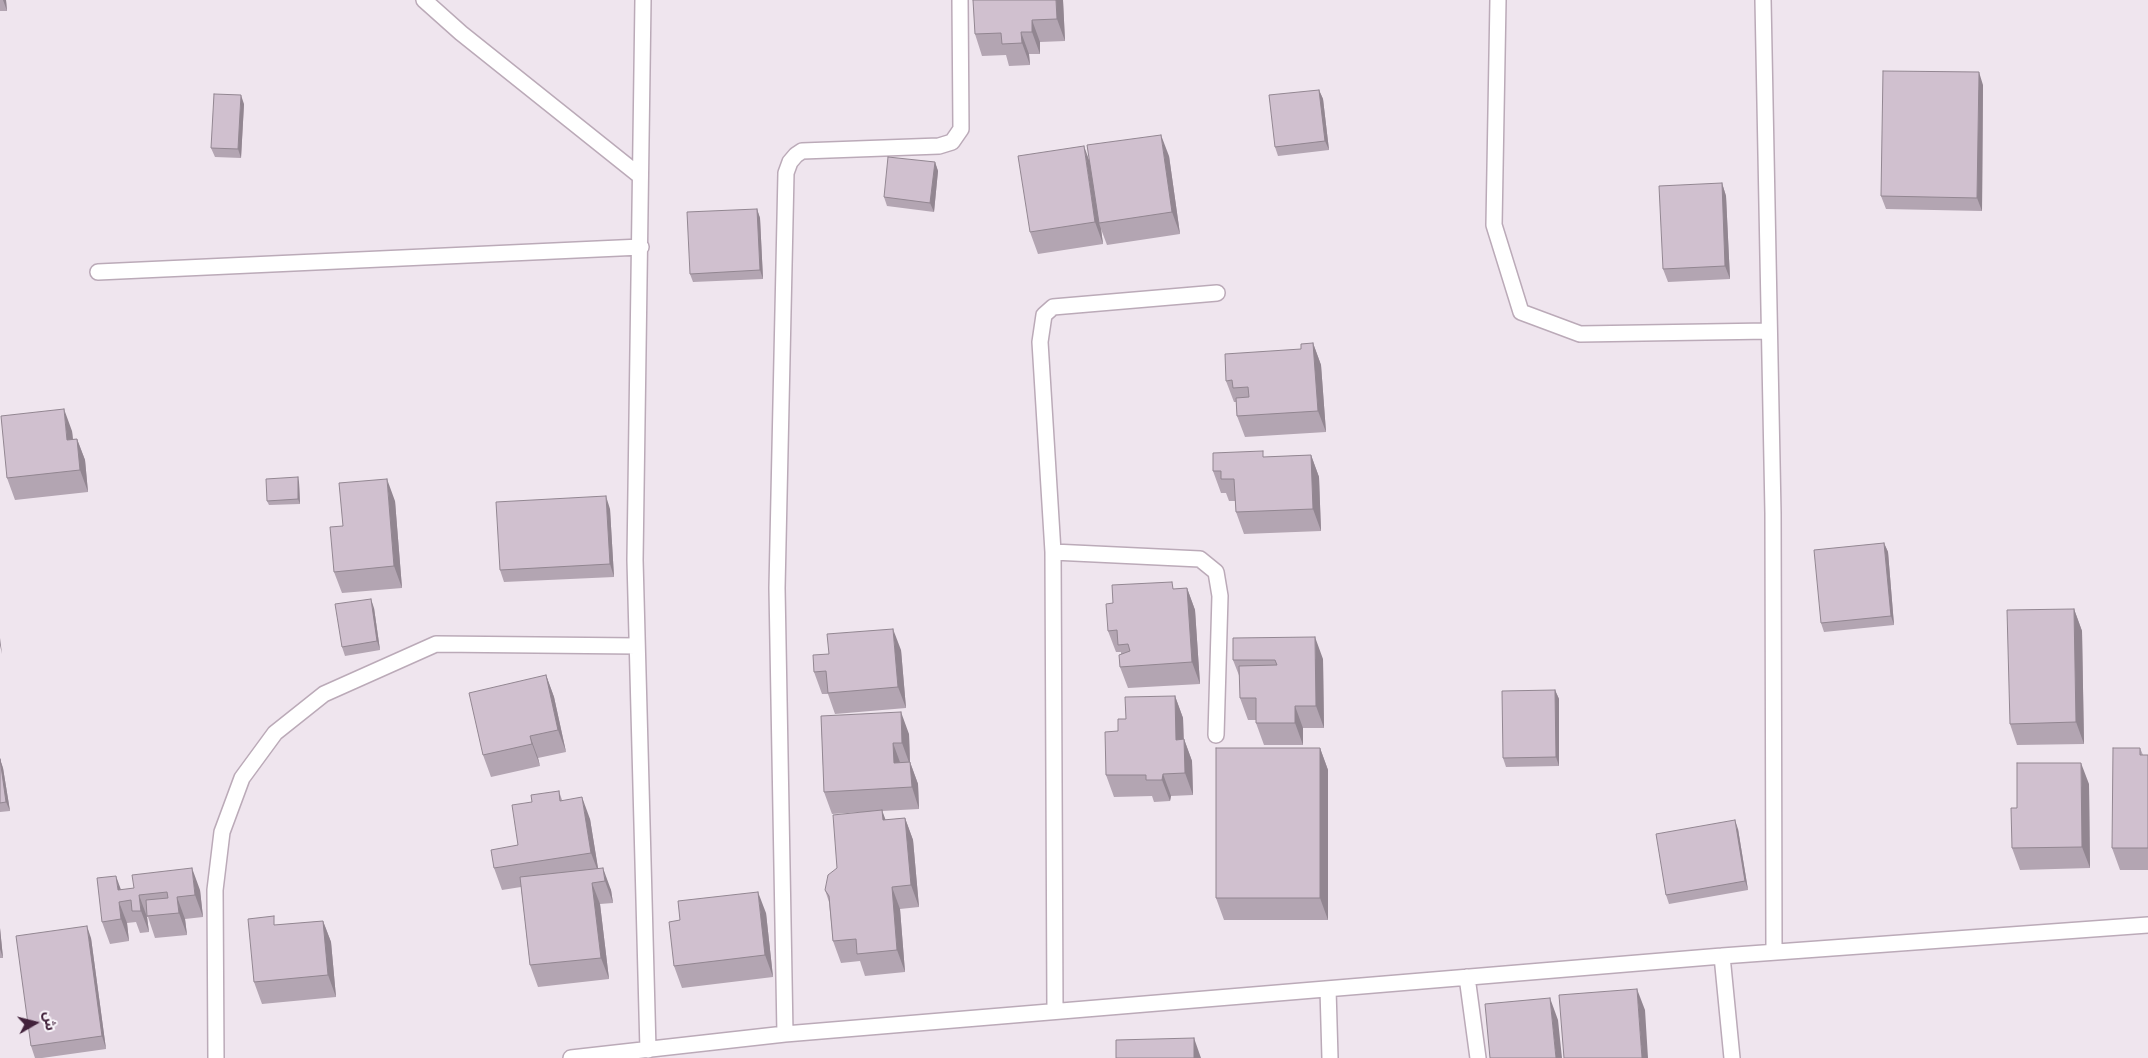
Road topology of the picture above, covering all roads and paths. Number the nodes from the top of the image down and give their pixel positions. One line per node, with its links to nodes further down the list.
1 (424, 0): 6 (street)
2 (644, 0): 6 (street)
3 (960, 0): 20 (street)
4 (1498, 0): 10 (street)
5 (1762, 0): 10 (street)
6 (640, 176): 7 (street)
7 (641, 247): 8 (street); 12 (street)
8 (98, 272)
9 (1217, 293): 11 (street)
10 (1769, 332): 15 (street)
11 (1053, 552): 13 (street); 19 (street)
12 (637, 646): 21 (street); 22 (street)
13 (1216, 735)
14 (2148, 925): 15 (street)
15 (1774, 952): 16 (street)
16 (1722, 956): 17 (street); 26 (street)
17 (1467, 977): 18 (street); 25 (street)
18 (1328, 989): 19 (street); 24 (street)
19 (1055, 1012): 20 (street)
20 (785, 1034): 21 (street)
21 (648, 1050): 23 (street)
22 (216, 1058)
23 (571, 1058)
24 (1330, 1058)
25 (1478, 1058)
26 (1732, 1058)

